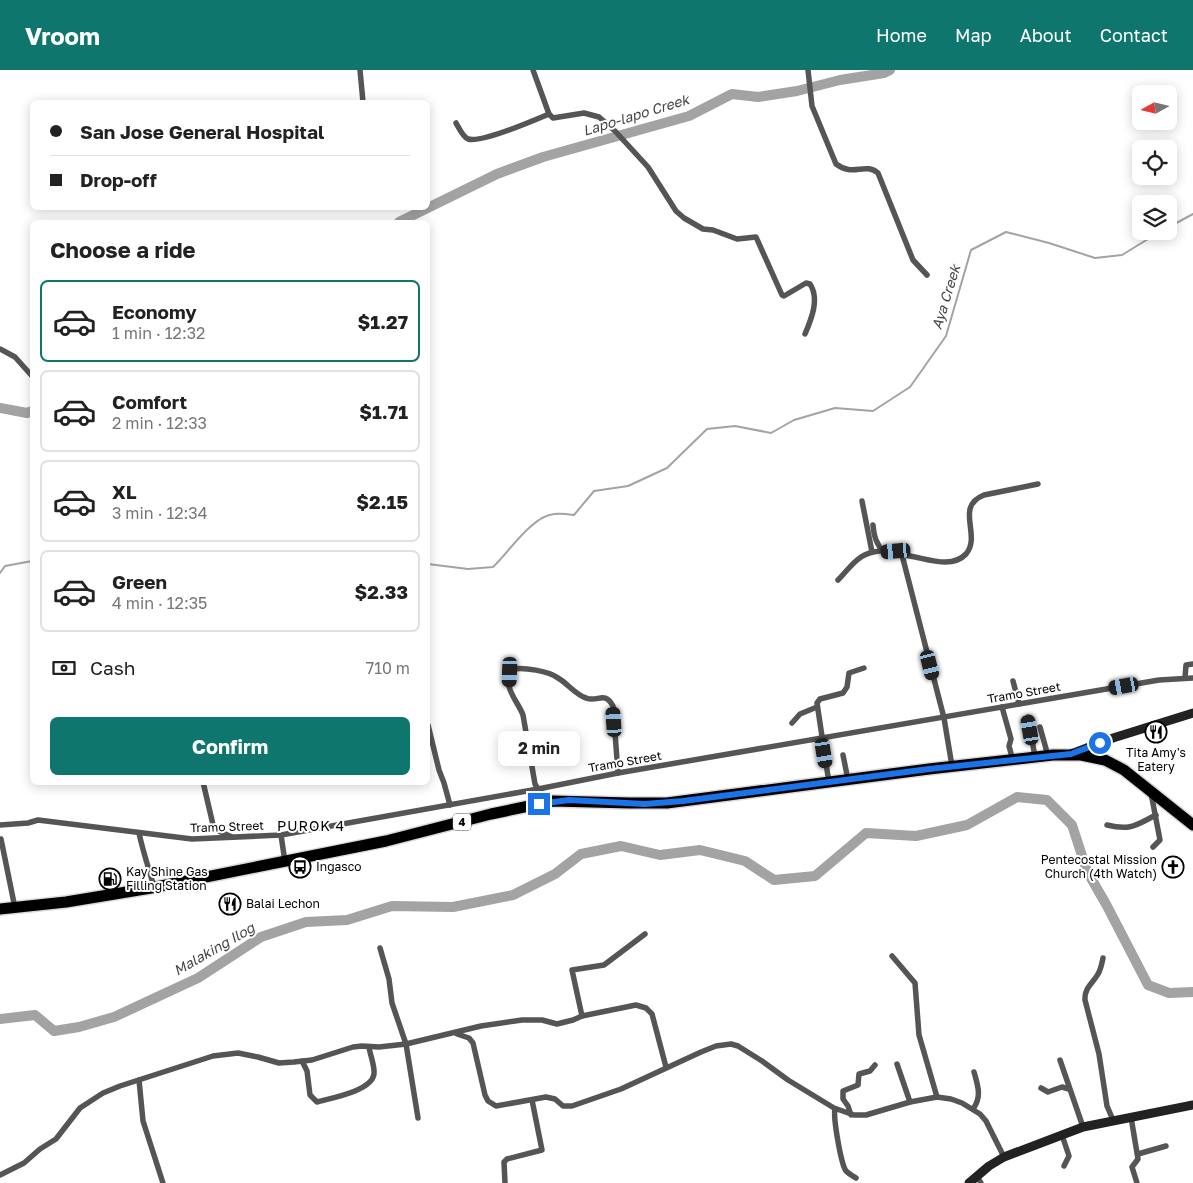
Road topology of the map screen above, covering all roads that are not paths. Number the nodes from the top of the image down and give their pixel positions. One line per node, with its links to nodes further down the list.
1 (360, 70): 4 (street)
2 (533, 70): 5 (street)
3 (808, 70): 7 (street)
4 (363, 100)
5 (549, 114): 6 (street); 8 (street)
6 (456, 123)
7 (927, 276)
8 (805, 334)
9 (0, 349): 10 (street)
10 (30, 374)
11 (1038, 484): 16 (street)
12 (862, 501): 14 (street)
13 (873, 525): 15 (street)
14 (872, 552): 15 (street); 17 (street)
15 (884, 552): 16 (street)
16 (902, 555): 28 (street)
17 (838, 580)
18 (1193, 664): 20 (street)
19 (864, 668): 24 (street)
20 (1185, 678): 21 (street, Tramo Street); 23 (street, Tramo Street)
21 (1193, 678)
22 (1013, 681): 23 (street)
23 (1019, 704): 25 (street, Tramo Street)
24 (817, 707): 29 (street); 32 (street)
25 (1002, 707): 28 (street, Tramo Street); 37 (street)
26 (1193, 714): 33 (street)
27 (1028, 717): 36 (street)
28 (944, 718): 32 (street, Tramo Street); 38 (street)
29 (792, 723)
30 (1040, 727): 35 (street)
31 (430, 733): 46 (street)
32 (821, 738): 39 (street, Tramo Street); 41 (street)
33 (1071, 754): 35 (highway, 4); 44 (highway, 4)
34 (843, 755): 40 (street)
35 (1048, 756): 36 (highway, 4)
36 (1035, 757): 37 (highway, 4)
37 (1013, 761): 38 (highway, 4)
38 (952, 766): 40 (highway, 4)
39 (618, 773): 43 (street, Tramo Street); 43 (street)
40 (848, 780): 41 (highway, 4)
41 (829, 783): 45 (highway, 4)
42 (204, 785): 53 (street)
43 (538, 789): 45 (street); 46 (street, Tramo Street)
44 (1151, 791): 47 (street); 50 (highway, 4)
45 (553, 801): 56 (highway, 4)
46 (450, 805): 52 (street, Tramo Street)
47 (1156, 815): 49 (street); 55 (street)
48 (0, 824): 51 (street, Tramo Street)
49 (1108, 825)
50 (1193, 826)
51 (139, 833): 53 (street, Tramo Street); 57 (street)
52 (281, 835): 53 (street, Tramo Street); 56 (street)
53 (234, 838)
54 (1, 839): 58 (street)
55 (1153, 847)
56 (285, 862): 57 (highway, 4)
57 (154, 887): 58 (highway, 4)
58 (15, 908): 59 (highway, 4)
59 (0, 909)
60 (645, 934): 64 (street)
61 (380, 948): 66 (street)
62 (892, 956): 77 (street)
63 (1103, 958): 86 (street)
64 (582, 1016): 65 (street); 72 (street)
65 (455, 1033): 66 (street); 78 (street)
66 (406, 1044): 67 (street); 85 (street)
67 (369, 1047): 69 (street); 69 (street)
68 (1060, 1060): 76 (street)
69 (302, 1061): 74 (street)
70 (897, 1064): 79 (street)
71 (875, 1065): 83 (street)
72 (666, 1067): 78 (street); 81 (street)
73 (974, 1072): 82 (street)
74 (139, 1080): 93 (street); 96 (street)
75 (1041, 1088): 76 (street)
76 (1069, 1089): 87 (street)
77 (937, 1096): 79 (street); 82 (street)
78 (532, 1100): 97 (street)
79 (910, 1102): 83 (street)
80 (1193, 1105): 84 (street)
81 (835, 1109): 83 (street); 94 (street)
82 (973, 1109): 91 (street)
83 (851, 1114)
84 (1131, 1117): 86 (street); 90 (street)
85 (418, 1118)
86 (1113, 1120): 87 (street)
87 (1083, 1127): 88 (street)
88 (1062, 1135): 91 (street); 92 (street)
89 (1166, 1146): 90 (street)
90 (1138, 1154): 99 (street)
91 (1004, 1157): 95 (street)
92 (1064, 1166)
93 (0, 1174)
94 (856, 1178)
95 (979, 1180): 98 (street)
96 (163, 1183)
97 (505, 1183)
98 (969, 1183)
99 (1137, 1183)

